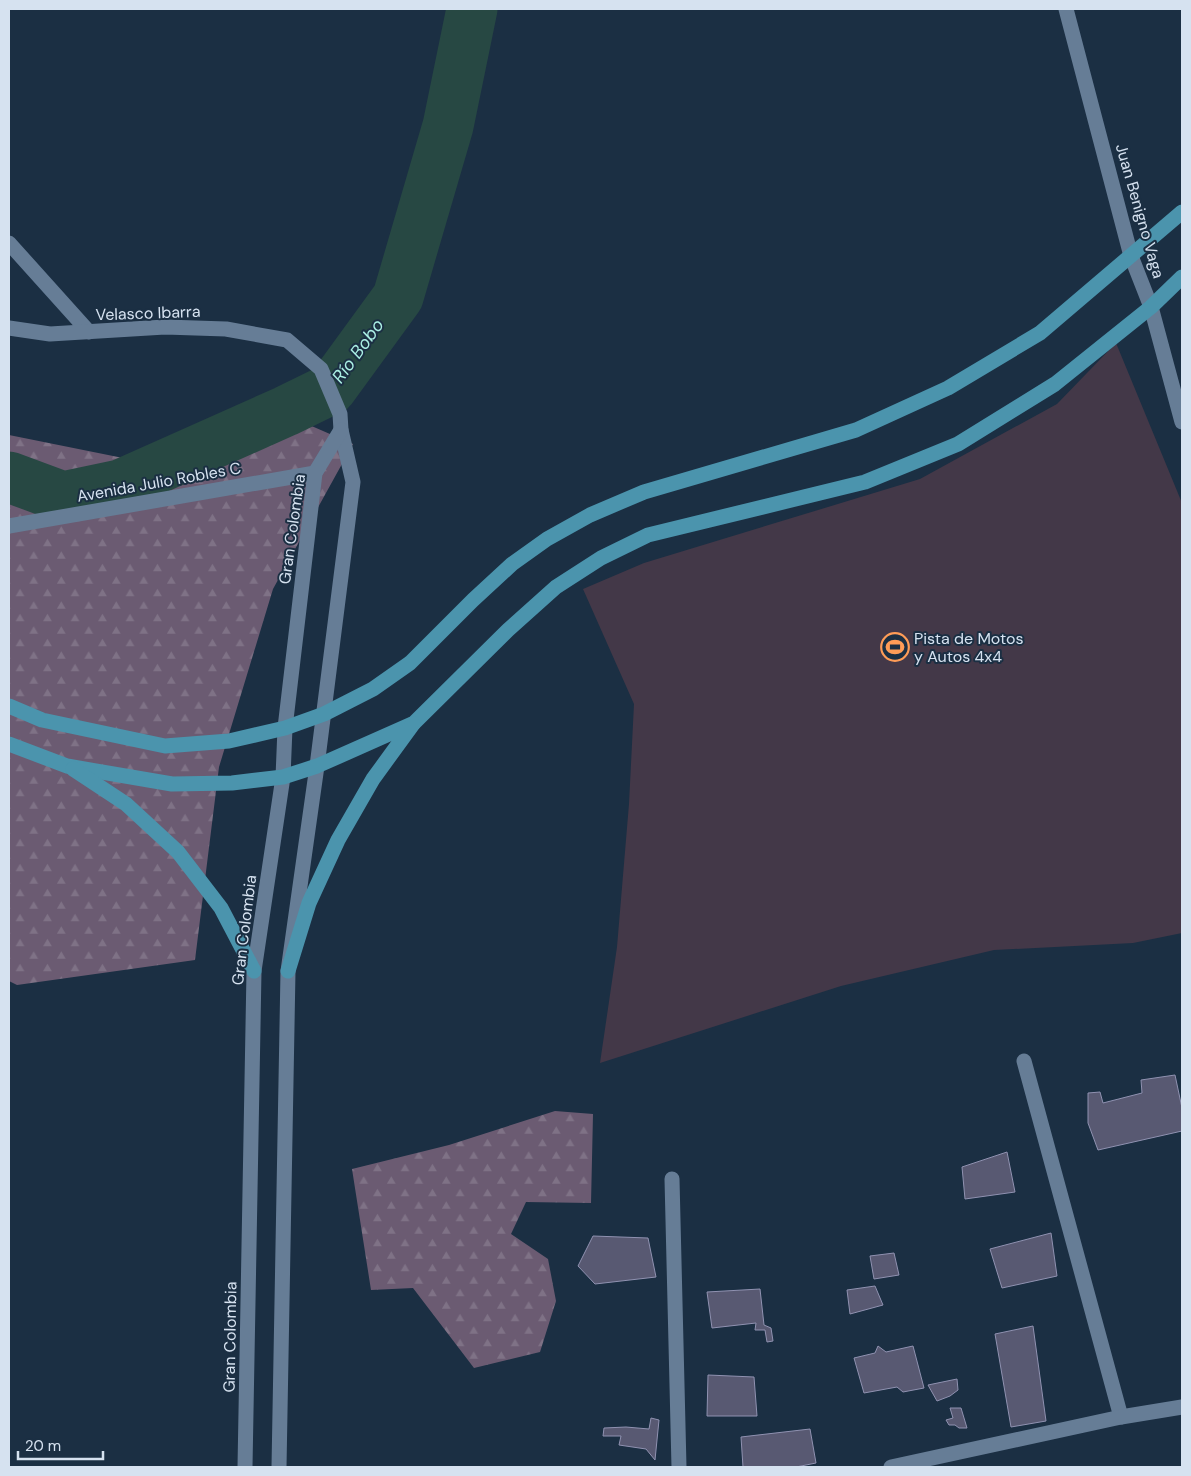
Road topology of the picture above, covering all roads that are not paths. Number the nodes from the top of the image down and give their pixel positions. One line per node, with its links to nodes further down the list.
1 (1066, 9): 4 (street, Juan Benigno Vaga)
2 (1182, 212): 4 (main road)
3 (9, 243): 8 (street)
4 (1131, 256): 6 (street, Juan Benigno Vaga); 14 (main road)
5 (1182, 277): 6 (main road)
6 (1151, 306): 9 (street, Juan Benigno Vaga); 15 (main road)
7 (9, 328): 8 (street, Velasco Ibarra)
8 (89, 332): 10 (street, Velasco Ibarra)
9 (1182, 422)
10 (341, 430): 11 (street, Gran Colombia); 14 (street)
11 (315, 472): 12 (street, Avenida Julio Robles C); 16 (street, Gran Colombia)
12 (9, 526)
13 (9, 706): 16 (main road)
14 (324, 714): 16 (main road); 19 (street)
15 (414, 723): 19 (main road); 22 (main road)
16 (285, 728): 20 (street, Gran Colombia)
17 (9, 744): 18 (main road)
18 (67, 766): 20 (main road); 21 (main road)
19 (317, 766): 20 (main road); 22 (street)
20 (283, 778): 21 (street, Gran Colombia)
21 (254, 971): 27 (street, Gran Colombia)
22 (288, 971): 28 (street)
23 (1024, 1061): 26 (street)
24 (672, 1180): 29 (street)
25 (1182, 1406): 26 (street)
26 (1122, 1417): 30 (street)
27 (245, 1467)
28 (279, 1467)
29 (679, 1467)
30 (891, 1467)

